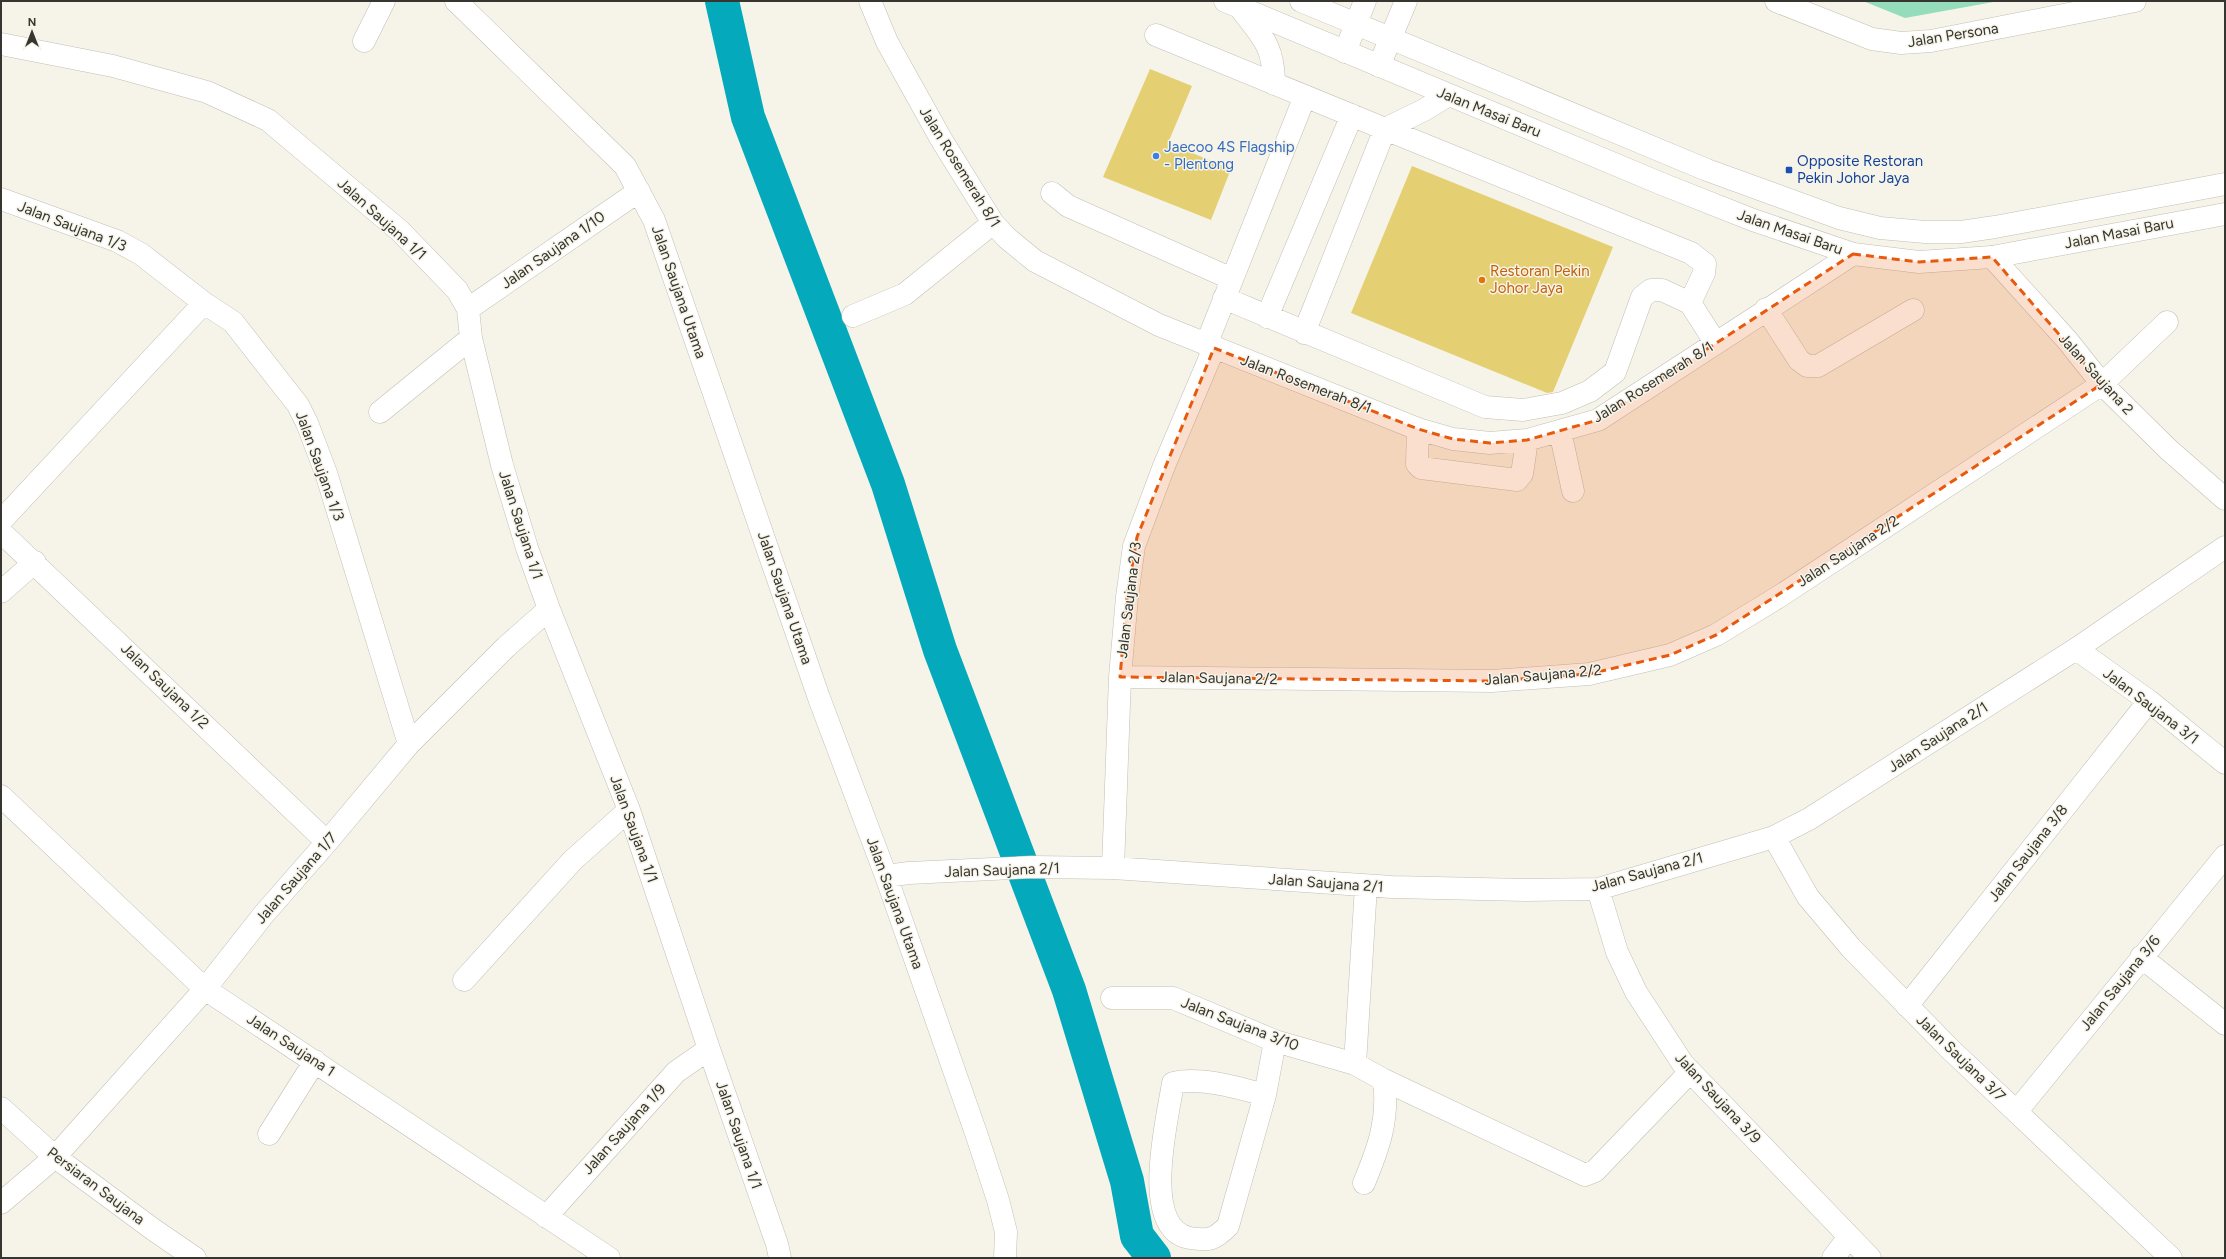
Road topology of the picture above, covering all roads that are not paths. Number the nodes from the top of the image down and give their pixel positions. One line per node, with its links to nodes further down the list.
1 (384, 1): 13 (street)
2 (456, 1): 23 (street, Jalan Saujana Utama)
3 (870, 1): 27 (street, Jalan Rosemerah 8/1)
4 (1301, 1): 10 (street, Jalan Masai Baru)
5 (1366, 1): 10 (street)
6 (1406, 1): 12 (street)
7 (1776, 1): 8 (street, Jalan Persona)
8 (2135, 1)
9 (1233, 4): 15 (street, Jalan Masai Baru); 17 (street)
10 (1356, 24): 12 (street, Jalan Masai Baru); 15 (street)
11 (1156, 35): 17 (street)
12 (1390, 39): 16 (street); 22 (street, Jalan Masai Baru)
13 (364, 41)
14 (1, 44): 33 (street, Jalan Saujana 1/1)
15 (1345, 52): 16 (street, Jalan Masai Baru)
16 (1379, 66): 19 (street, Jalan Masai Baru)
17 (1274, 84): 18 (street)
18 (1305, 96): 20 (street); 30 (street, Jalan Saujana 2/3)
19 (1447, 96): 21 (street); 28 (street, Jalan Masai Baru)
20 (1352, 115): 21 (street); 37 (street)
21 (1386, 129): 32 (street); 39 (street)
22 (2225, 184)
23 (639, 191): 33 (street, Jalan Saujana 1/10); 67 (street, Jalan Saujana Utama)
24 (1052, 193): 30 (street)
25 (1, 199): 31 (street, Jalan Saujana 1/3)
26 (2225, 214): 29 (street, Jalan Masai Baru)
27 (993, 223): 36 (street); 42 (street, Jalan Rosemerah 8/1)
28 (1853, 254): 29 (street, Jalan Masai Baru); 34 (street, Jalan Rosemerah 8/1)
29 (1992, 257): 43 (street, Jalan Saujana 2)
30 (1228, 289): 37 (street); 42 (street, Jalan Saujana 2/3)
31 (204, 303): 50 (street); 59 (street, Jalan Saujana 1/3)
32 (1690, 303): 39 (street); 41 (street)
33 (468, 309): 40 (street, Jalan Saujana 1/1)
34 (1766, 309): 35 (street); 41 (street, Jalan Rosemerah 8/1)
35 (1913, 310)
36 (853, 316)
37 (1267, 317): 39 (street)
38 (2166, 322): 43 (street, Jalan Saujana 2/2)
39 (1304, 333)
40 (471, 338): 44 (street); 55 (street, Jalan Saujana 1/1)
41 (1715, 342): 46 (street, Jalan Rosemerah 8/1)
42 (1210, 346): 45 (street, Jalan Rosemerah 8/1); 57 (street, Jalan Saujana 2/3)
43 (2102, 384): 49 (street, Jalan Saujana 2); 57 (street, Jalan Saujana 2/2)
44 (380, 412)
45 (1418, 429): 47 (street, Jalan Rosemerah 8/1); 47 (street)
46 (1560, 431): 47 (street, Jalan Rosemerah 8/1); 48 (street)
47 (1526, 440)
48 (1573, 492)
49 (2225, 499)
50 (1, 521)
51 (1, 532): 53 (street, Jalan Saujana 1/2)
52 (2225, 547): 56 (street, Jalan Saujana 2/1)
53 (35, 562): 54 (street); 64 (street, Jalan Saujana 1/2)
54 (1, 592)
55 (549, 609): 59 (street, Jalan Saujana 1/7); 62 (street, Jalan Saujana 1/1)
56 (2076, 649): 58 (street, Jalan Saujana 3/1); 63 (street, Jalan Saujana 2/1)
57 (1120, 677): 66 (street, Jalan Saujana 2/3)
58 (2149, 701): 60 (street, Jalan Saujana 3/1); 74 (street, Jalan Saujana 3/8)
59 (409, 744): 64 (street, Jalan Saujana 1/7)
60 (2225, 764)
61 (1, 796): 72 (street, Jalan Saujana 1)
62 (629, 810): 71 (street); 77 (street, Jalan Saujana 1/1)
63 (1774, 838): 69 (street, Jalan Saujana 2/1); 74 (street, Jalan Saujana 3/7)
64 (327, 842): 72 (street, Jalan Saujana 1/7)
65 (2225, 856): 70 (street, Jalan Saujana 3/6)
66 (1114, 868): 67 (street, Jalan Saujana 2/1); 68 (street, Jalan Saujana 2/1)
67 (886, 876): 94 (street, Jalan Saujana Utama)
68 (1366, 886): 69 (street, Jalan Saujana 2/1); 79 (street)
69 (1598, 888): 80 (street, Jalan Saujana 3/9)
70 (2141, 957): 75 (street); 84 (street, Jalan Saujana 3/6)
71 (464, 980)
72 (205, 989): 78 (street, Jalan Saujana 1); 86 (street, Jalan Saujana 1/7)
73 (1112, 998): 76 (street, Jalan Saujana 3/10)
74 (1907, 1006): 84 (street, Jalan Saujana 3/7)
75 (2225, 1024)
76 (1275, 1041): 79 (street, Jalan Saujana 3/10); 82 (street)
77 (709, 1049): 89 (street, Jalan Saujana 1/9); 93 (street, Jalan Saujana 1/1)
78 (315, 1061): 85 (street); 89 (street, Jalan Saujana 1)
79 (1355, 1064): 81 (street, Jalan Saujana 3/10)
80 (1690, 1072): 81 (street, Jalan Saujana 3/10); 90 (street, Jalan Saujana 3/9)
81 (1384, 1080): 87 (street)
82 (1265, 1095): 82 (street)
83 (1, 1108): 86 (street, Persiaran Saujana)
84 (2017, 1111): 97 (street, Jalan Saujana 3/7)
85 (269, 1134)
86 (55, 1157): 88 (street, Jalan Saujana 1/7); 91 (street, Persiaran Saujana)
87 (1364, 1183)
88 (1, 1203)
89 (546, 1217): 92 (street, Jalan Saujana 1)
90 (1849, 1237): 95 (street); 96 (street, Jalan Saujana 3/9)
91 (195, 1258)
92 (609, 1258)
93 (780, 1258)
94 (1005, 1258)
95 (1833, 1258)
96 (1870, 1258)
97 (2171, 1258)

